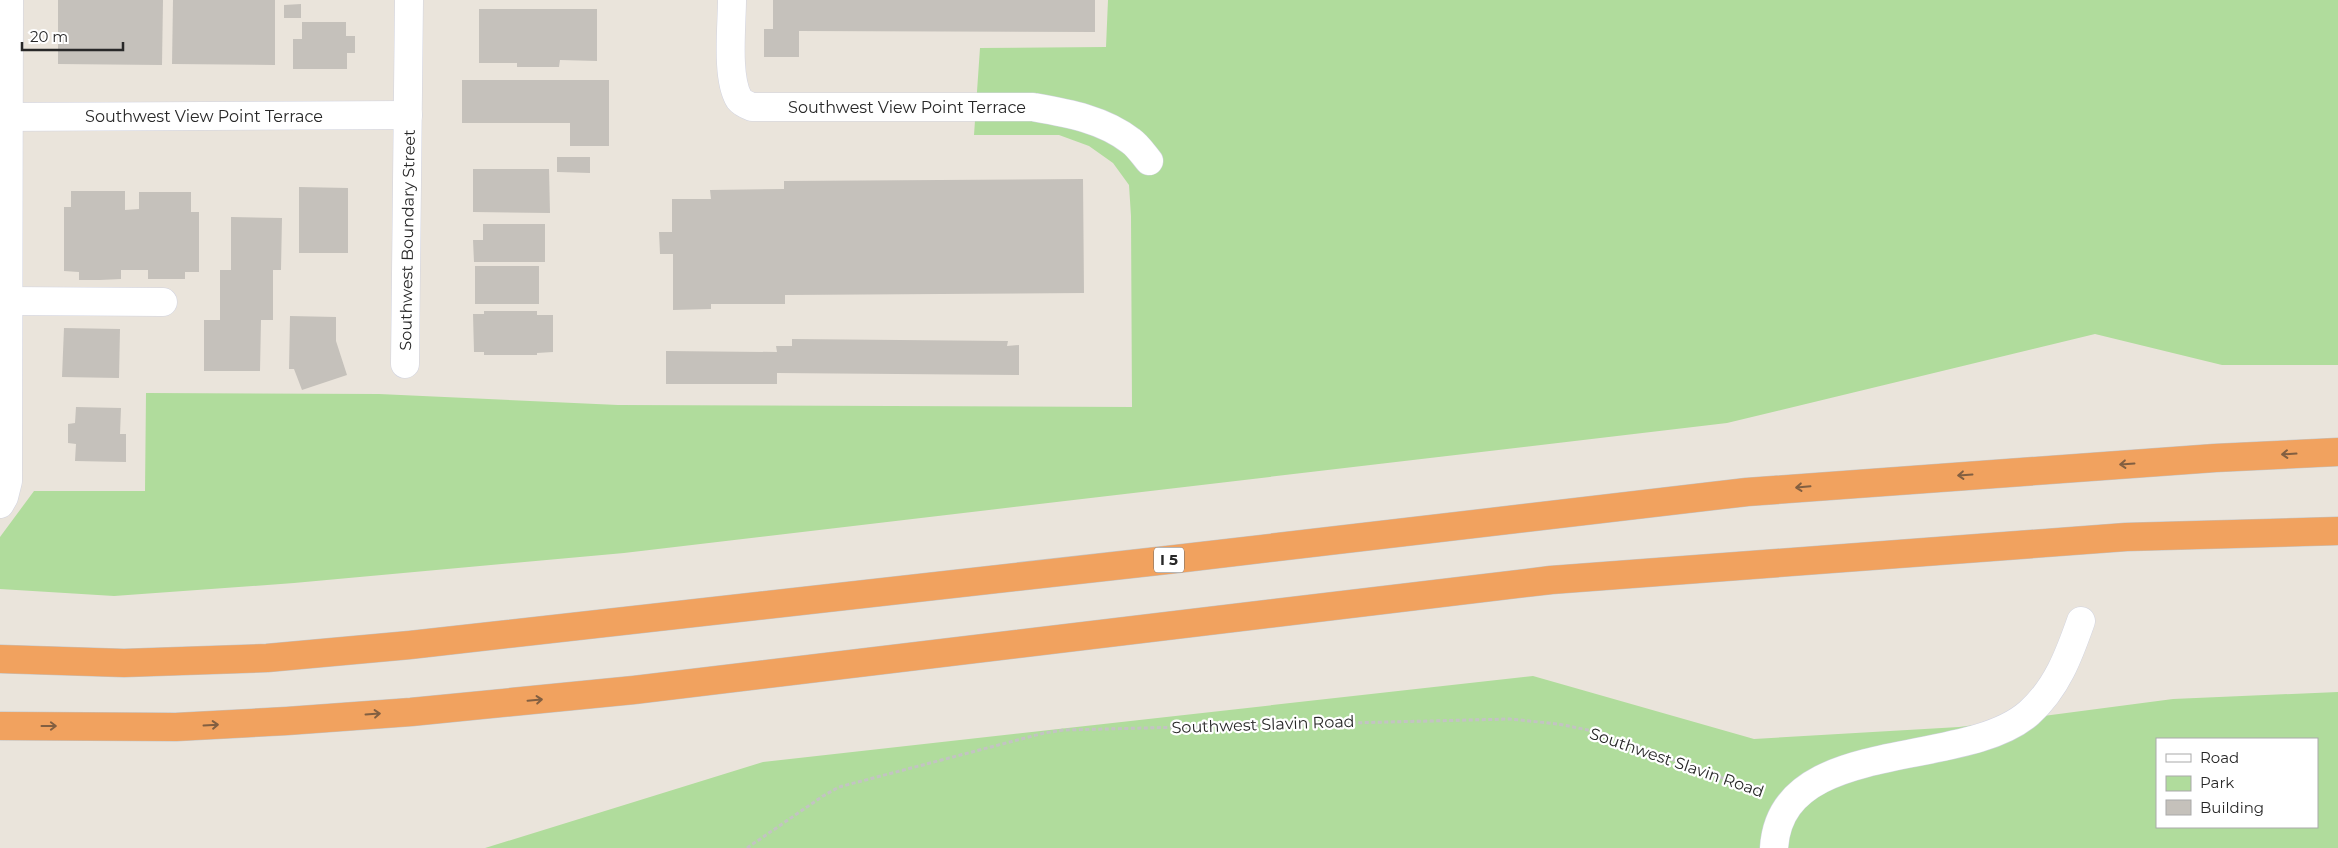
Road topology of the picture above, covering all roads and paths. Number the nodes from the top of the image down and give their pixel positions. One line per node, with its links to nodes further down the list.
1 (9, 0): 5 (street)
2 (409, 0): 4 (street, Southwest Boundary Street)
3 (732, 0): 6 (street, Southwest View Point Terrace)
4 (408, 115): 5 (street, Southwest View Point Terrace); 9 (street, Southwest Boundary Street)
5 (5, 117): 7 (street)
6 (1149, 161)
7 (8, 301): 8 (street); 11 (street)
8 (163, 302)
9 (405, 364)
10 (2338, 452): 14 (highway, I 5, one-way to 14)
11 (0, 504)
12 (2338, 531): 15 (highway, one-way to 12)
13 (2081, 621): 16 (street)
14 (0, 659)
15 (0, 726)
16 (1792, 803): 17 (path, Southwest Slavin Road); 18 (street)
17 (747, 848)
18 (1774, 848)

